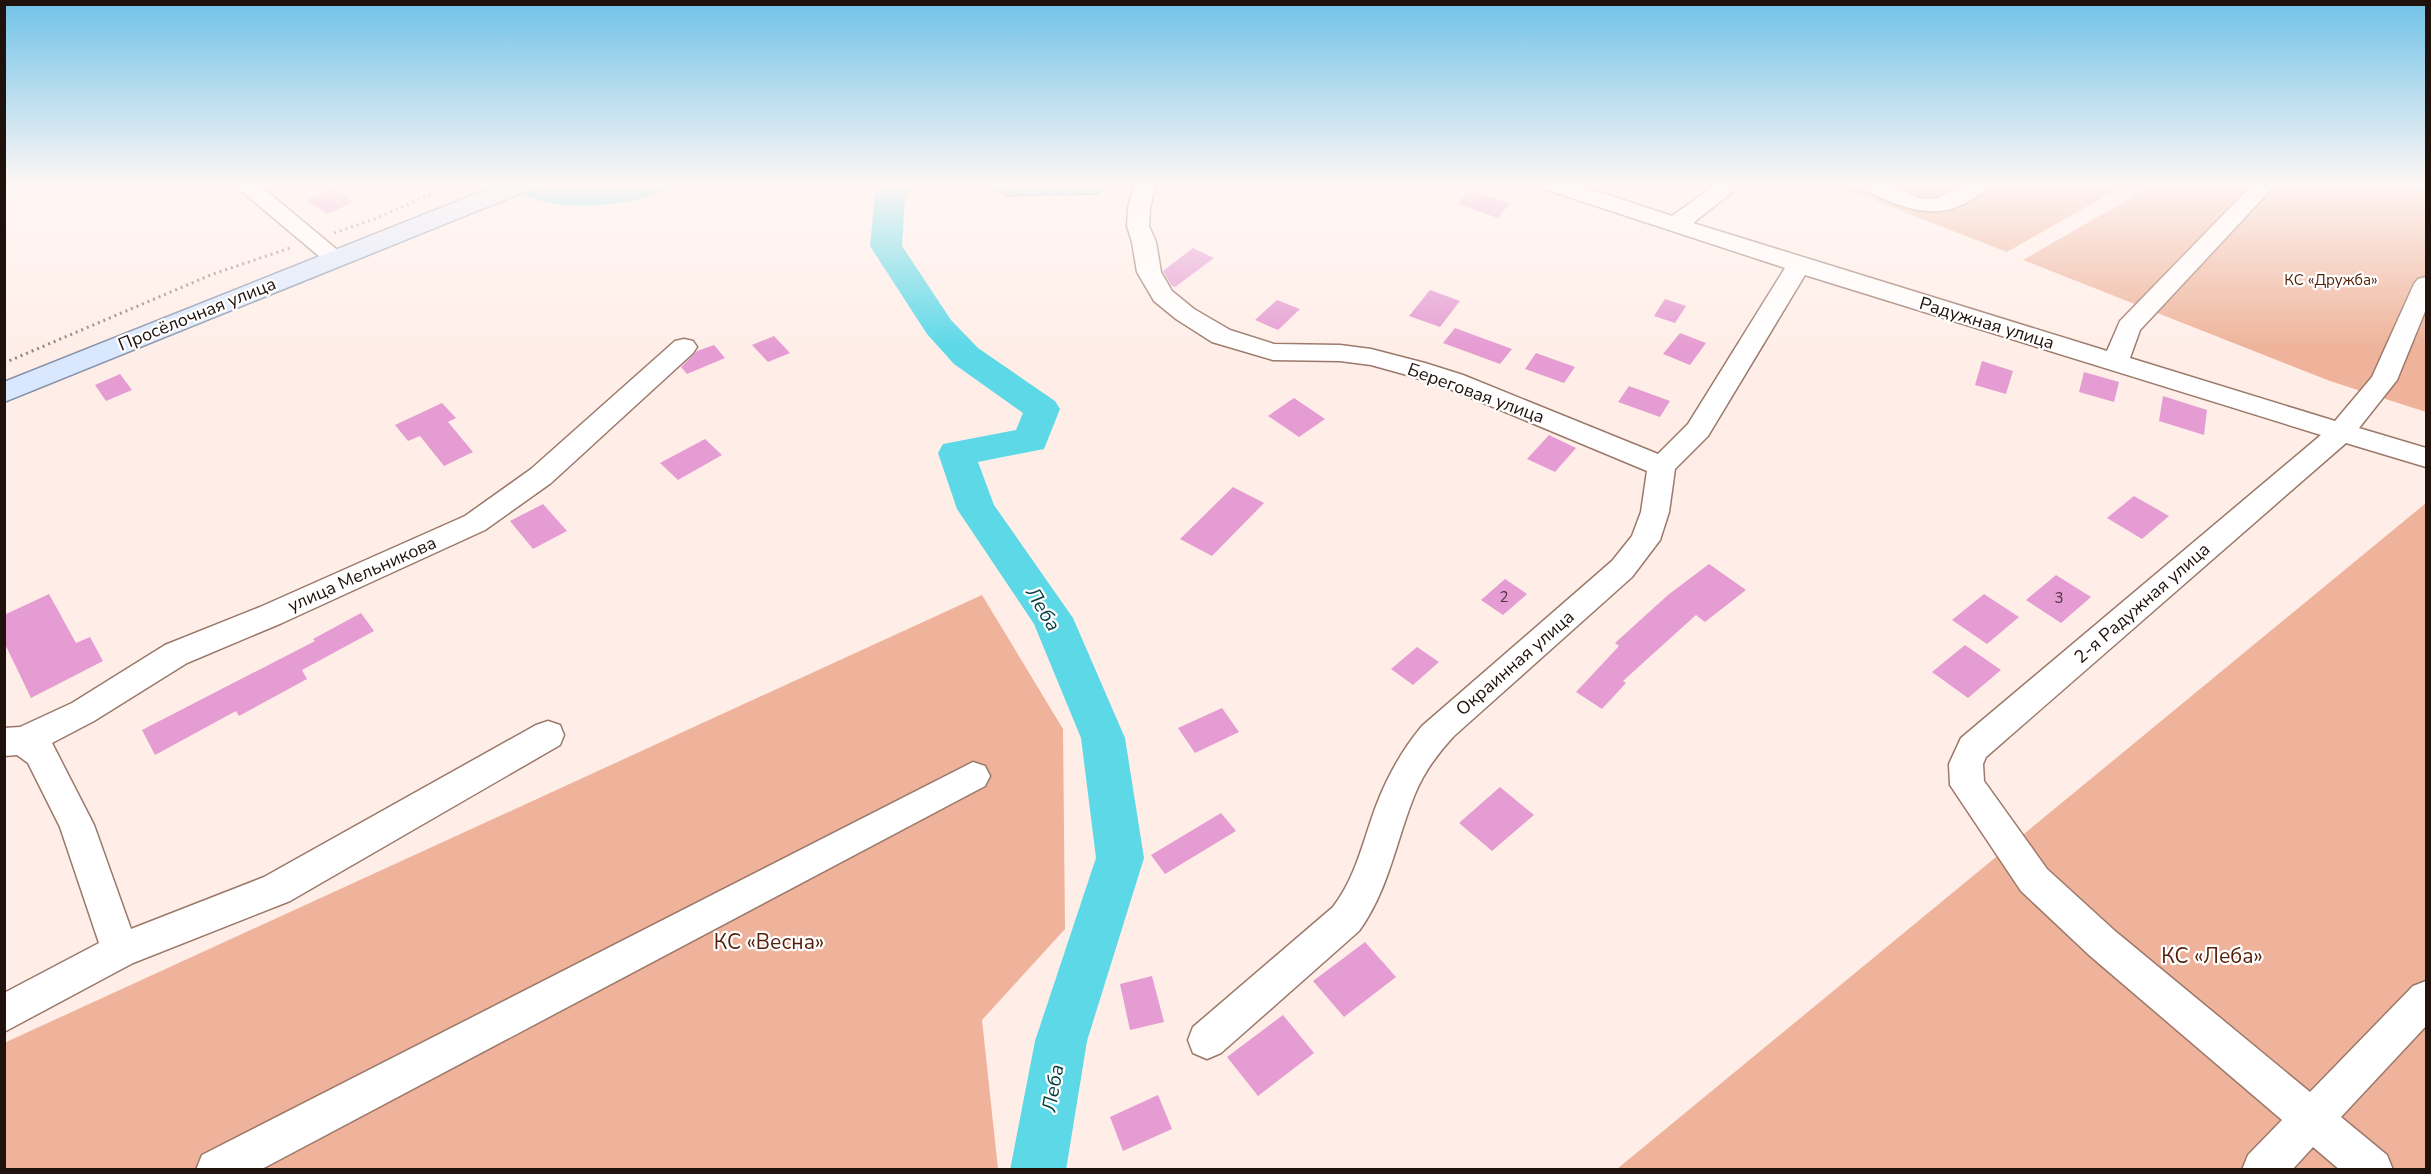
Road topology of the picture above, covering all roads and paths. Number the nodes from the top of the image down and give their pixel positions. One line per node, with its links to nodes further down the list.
1 (310, 238): 7 (street)
2 (320, 238): 7 (path)
3 (386, 238): 8 (main road, Просёлочная улица)
4 (1141, 238): 18 (street, Береговая улица)
5 (1717, 238): 9 (street, Радужная улица)
6 (2214, 238): 14 (street)
7 (313, 240): 8 (street); 13 (path)
8 (335, 258): 15 (main road, Просёлочная улица)
9 (1799, 265): 14 (street, Радужная улица); 18 (street)
10 (2427, 284): 11 (street, 2-я Радужная улица)
11 (2416, 329): 16 (street, 2-я Радужная улица)
12 (684, 347): 20 (street, улица Мельникова)
13 (4, 363)
14 (2115, 363): 16 (street, Радужная улица)
15 (4, 393)
16 (2340, 433): 17 (street, Радужная улица); 26 (street, 2-я Радужная улица)
17 (2427, 458)
18 (1662, 466): 25 (street, Окраинная улица)
19 (548, 735): 22 (street)
20 (14, 742): 22 (street)
21 (973, 776): 27 (street)
22 (120, 951): 24 (street)
23 (2427, 999): 26 (street)
24 (4, 1014)
25 (1207, 1040)
26 (2312, 1119): 28 (street); 29 (street)
27 (217, 1170)
28 (2263, 1170)
29 (2372, 1170)

